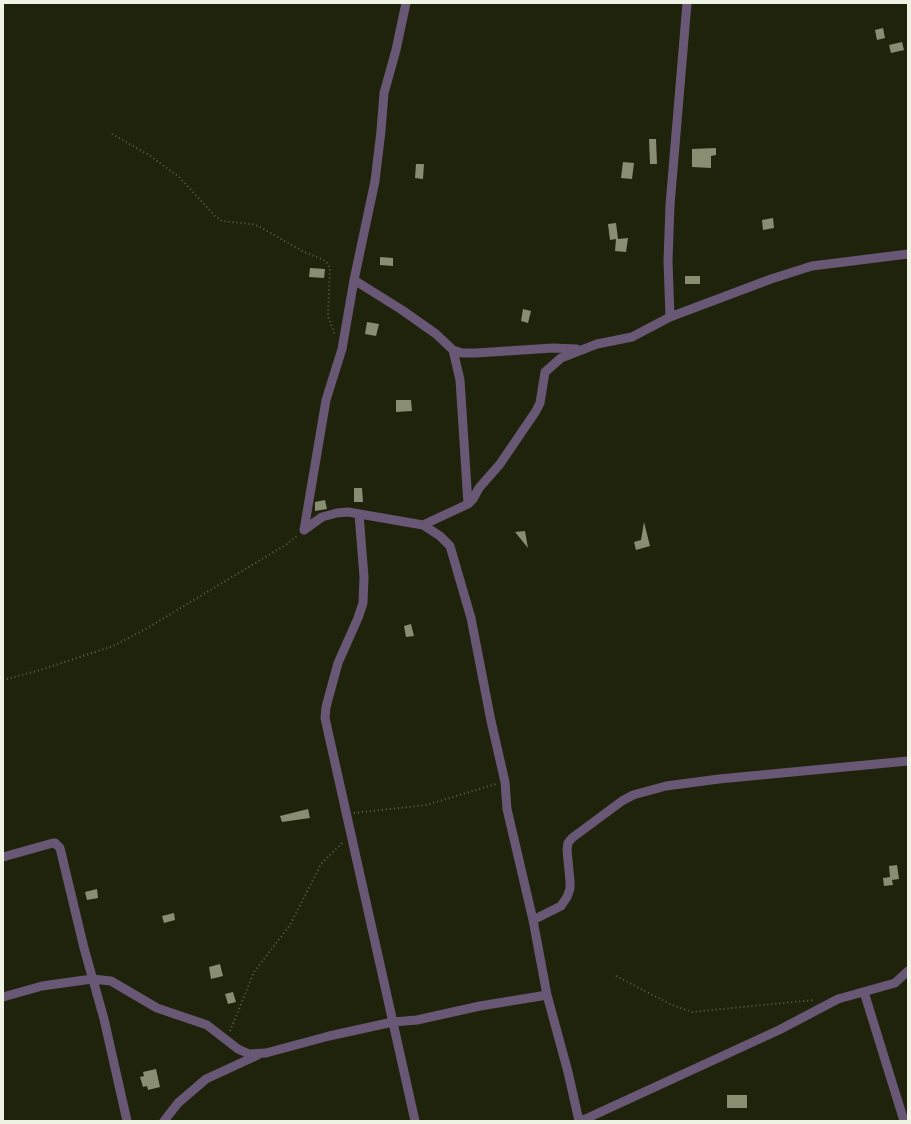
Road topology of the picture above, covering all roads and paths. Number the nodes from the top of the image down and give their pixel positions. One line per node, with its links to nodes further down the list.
1 (406, 3): 5 (street)
2 (687, 3): 6 (street)
3 (112, 134): 7 (path)
4 (908, 254): 6 (street)
5 (354, 280): 7 (street); 9 (street)
6 (670, 317): 8 (street)
7 (342, 349): 13 (street)
8 (579, 349): 9 (street); 10 (street)
9 (453, 350): 10 (street)
10 (468, 504): 12 (street)
11 (359, 514): 12 (street); 13 (street); 17 (street)
12 (423, 525): 16 (street)
13 (304, 530): 14 (path)
14 (3, 680)
15 (908, 761): 20 (street)
16 (505, 782): 17 (path); 20 (street)
17 (348, 814): 18 (street)
18 (352, 833): 28 (street); 29 (path)
19 (3, 858): 23 (street)
20 (533, 920): 25 (street)
21 (908, 971): 24 (street)
22 (616, 976): 27 (path)
23 (92, 979): 26 (street); 29 (street); 31 (street)
24 (864, 992): 34 (street); 35 (street)
25 (547, 995): 28 (street); 34 (street)
26 (3, 997)
27 (818, 1000)
28 (393, 1022): 30 (street); 33 (street)
29 (227, 1038): 30 (street)
30 (261, 1053): 32 (street)
31 (127, 1121)
32 (164, 1121)
33 (415, 1121)
34 (580, 1121)
35 (904, 1121)

